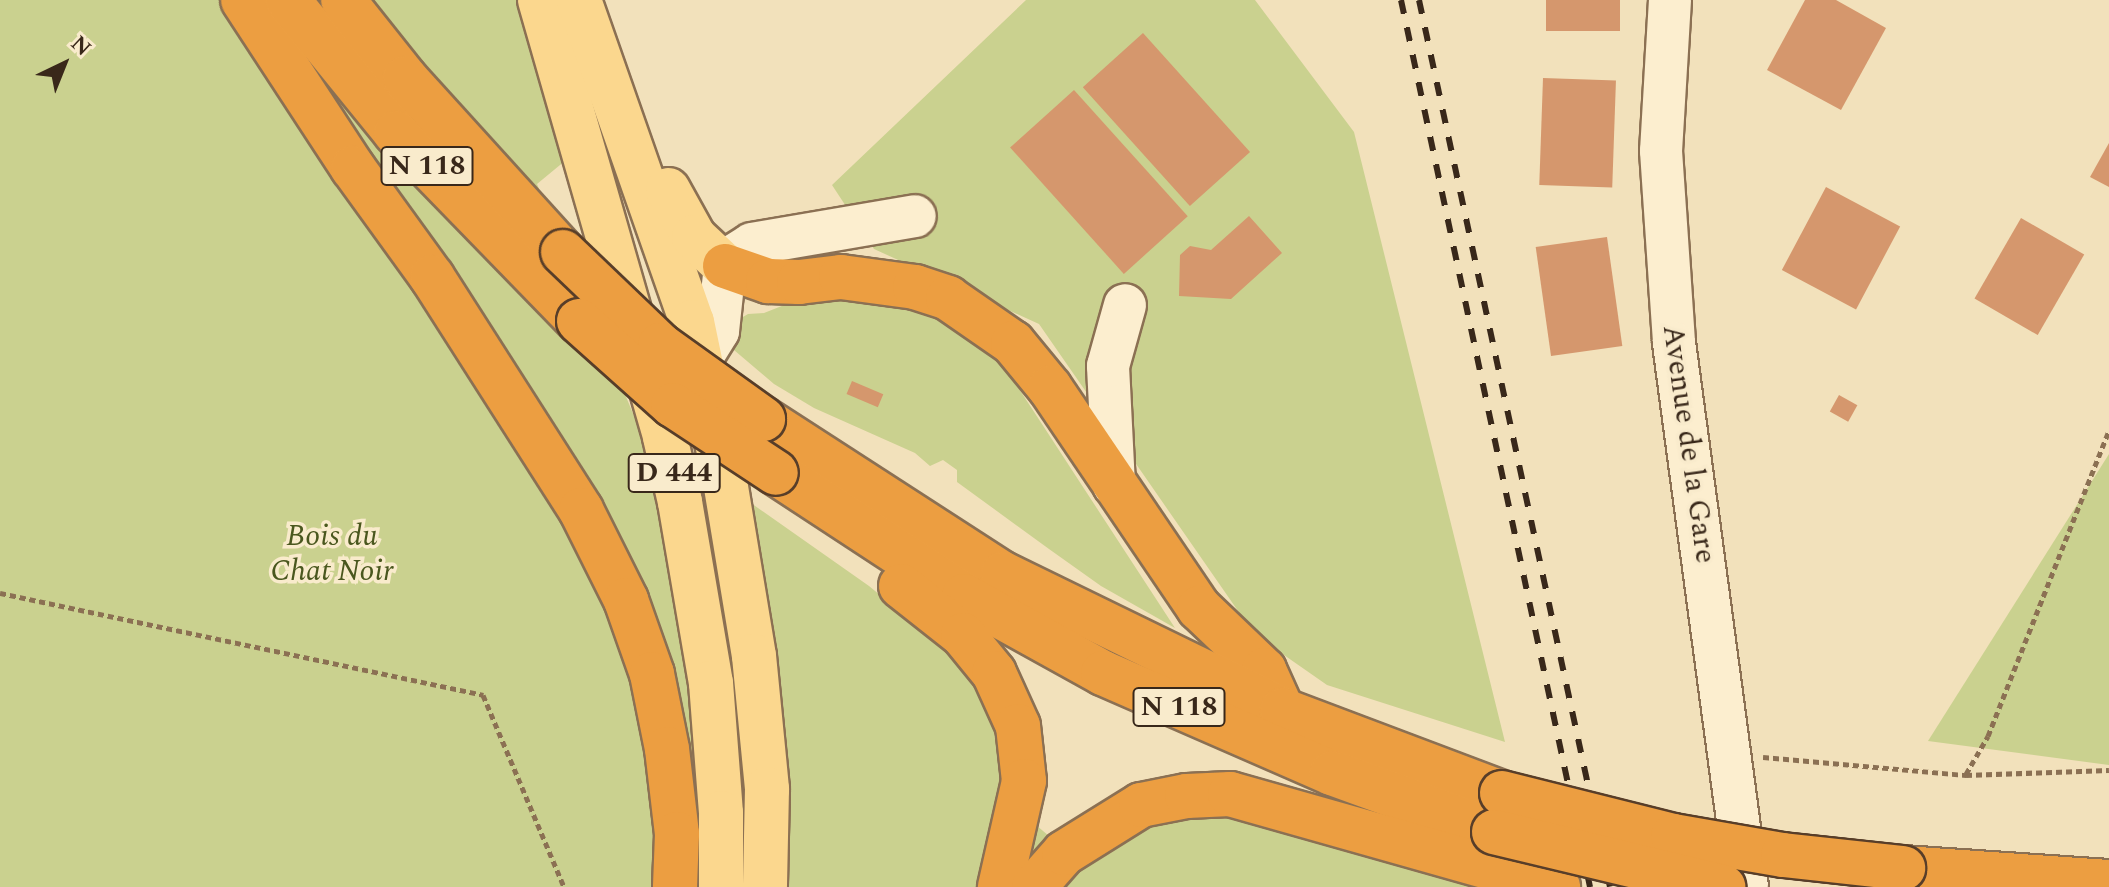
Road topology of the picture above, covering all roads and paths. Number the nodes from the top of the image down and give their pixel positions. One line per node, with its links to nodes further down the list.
1 (243, 0): 23 (highway)
2 (288, 0): 14 (highway, N 118, bridge)
3 (343, 0): 16 (highway, N 118, bridge)
4 (540, 0): 24 (main road, D 444)
5 (579, 0): 7 (main road, D 444)
6 (1670, 0): 17 (street, Avenue de la Gare)
7 (636, 157): 9 (main road); 11 (main road, D 444)
8 (915, 216): 9 (street)
9 (725, 266): 11 (street); 13 (highway)
10 (1125, 305): 13 (street)
11 (700, 360): 25 (main road, D 444)
12 (2109, 430): 19 (path)
13 (1114, 485): 16 (highway)
14 (882, 545): 20 (highway, N 118); 26 (highway)
15 (0, 593): 22 (path)
16 (1282, 710): 20 (highway, N 118)
17 (1728, 755): 19 (path); 30 (street, Avenue de la Gare)
18 (2109, 770): 19 (path)
19 (1966, 775)
20 (1498, 812): 21 (highway, N 118, bridge); 29 (highway, N 118, bridge)
21 (2109, 882)
22 (564, 887)
23 (675, 887)
24 (721, 887)
25 (765, 887)
26 (1000, 887)
27 (1034, 887): 28 (highway)
28 (1558, 887)
29 (1723, 887)
30 (1747, 887)

